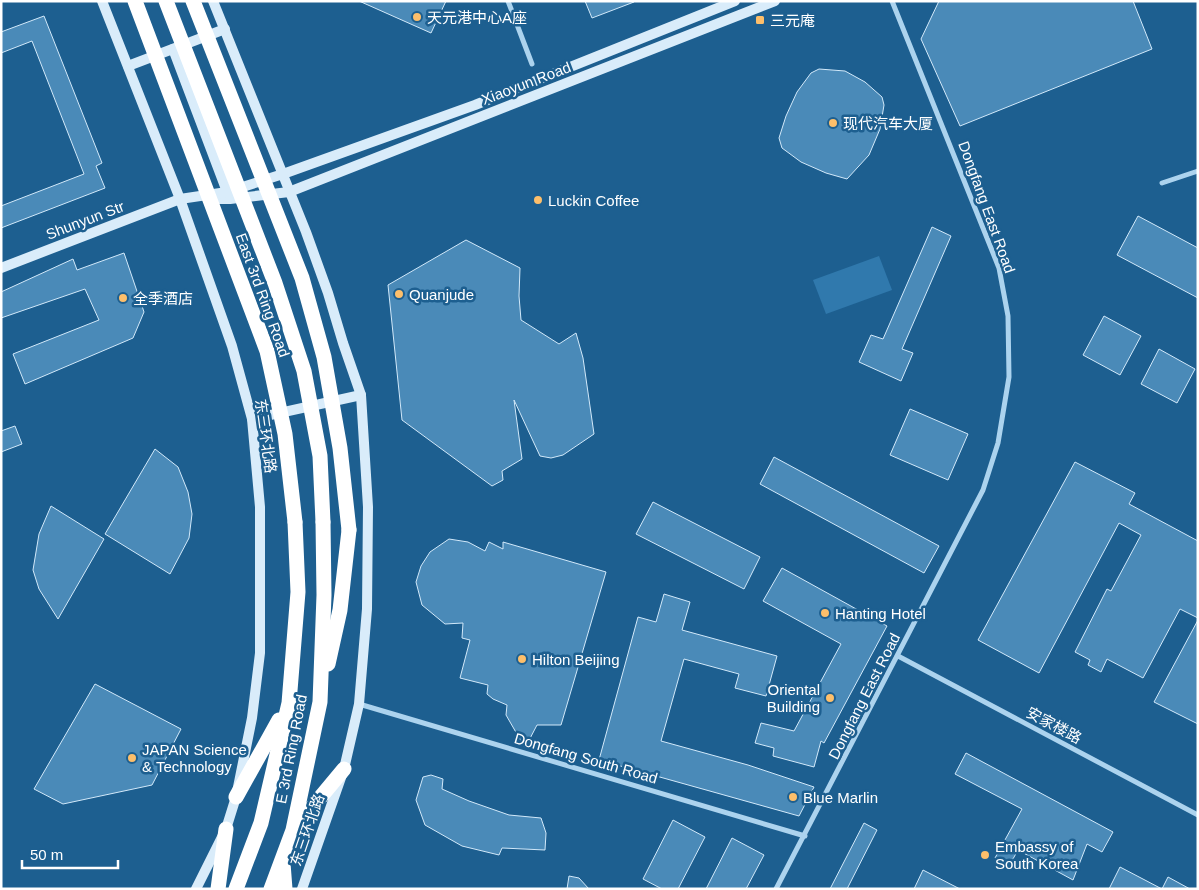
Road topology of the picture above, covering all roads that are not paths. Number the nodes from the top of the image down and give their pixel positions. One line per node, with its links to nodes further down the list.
1 (102, 1): 13 (street, 东三环北路)
2 (135, 1): 27 (highway, East 3rd Ring Road, bridge)
3 (166, 1): 24 (highway, East 3rd Ring Road, bridge)
4 (193, 1): 18 (highway, bridge)
5 (213, 1): 10 (street, 东三环北路)
6 (508, 1): 12 (street)
7 (735, 1): 15 (street, Xiaoyun Road)
8 (775, 1): 17 (street, Xiaoyun Road)
9 (892, 1): 25 (street, Dongfang East Road)
10 (225, 29): 11 (street); 15 (street, 东三环北路)
11 (173, 49): 13 (street); 19 (street)
12 (532, 64)
13 (128, 66): 20 (street, 东三环北路)
14 (1198, 171): 16 (street)
15 (283, 174): 17 (street, 东三环北路); 19 (street, Xiaoyun Road)
16 (1162, 183)
17 (289, 192): 18 (street, Xiaoyun Road); 22 (street, 东三环北路)
18 (269, 195): 19 (street, Xiaoyun Road); 26 (highway, bridge)
19 (228, 196): 20 (street, Shunyun Str)
20 (180, 200): 21 (street, Shunyun Str); 23 (street, 东三环北路)
21 (1, 268)
22 (361, 395): 23 (street); 28 (street, 东三环北路)
23 (252, 419): 30 (street, 东三环北路)
24 (323, 522): 26 (highway, E 3rd Ring Road)
25 (898, 656): 31 (street, 安家楼路); 34 (street, Dongfang East Road)
26 (320, 702): 33 (highway, E 3rd Ring Road)
27 (289, 703): 30 (highway); 38 (highway, E 3rd Ring Road)
28 (359, 704): 29 (street, 东三环北路); 34 (street, Dongfang South Road)
29 (344, 769): 33 (highway); 41 (street, 东三环北路)
30 (236, 797): 32 (street, 东三环北路)
31 (1198, 815)
32 (226, 829): 36 (street, 东三环北路); 37 (highway)
33 (293, 830): 35 (highway, E 3rd Ring Road)
34 (805, 836): 42 (street, Dongfang East Road)
35 (283, 860): 39 (highway, E 3rd Ring Road); 40 (highway)
36 (196, 889)
37 (218, 889)
38 (236, 889)
39 (271, 889)
40 (286, 889)
41 (302, 889)
42 (776, 889)

